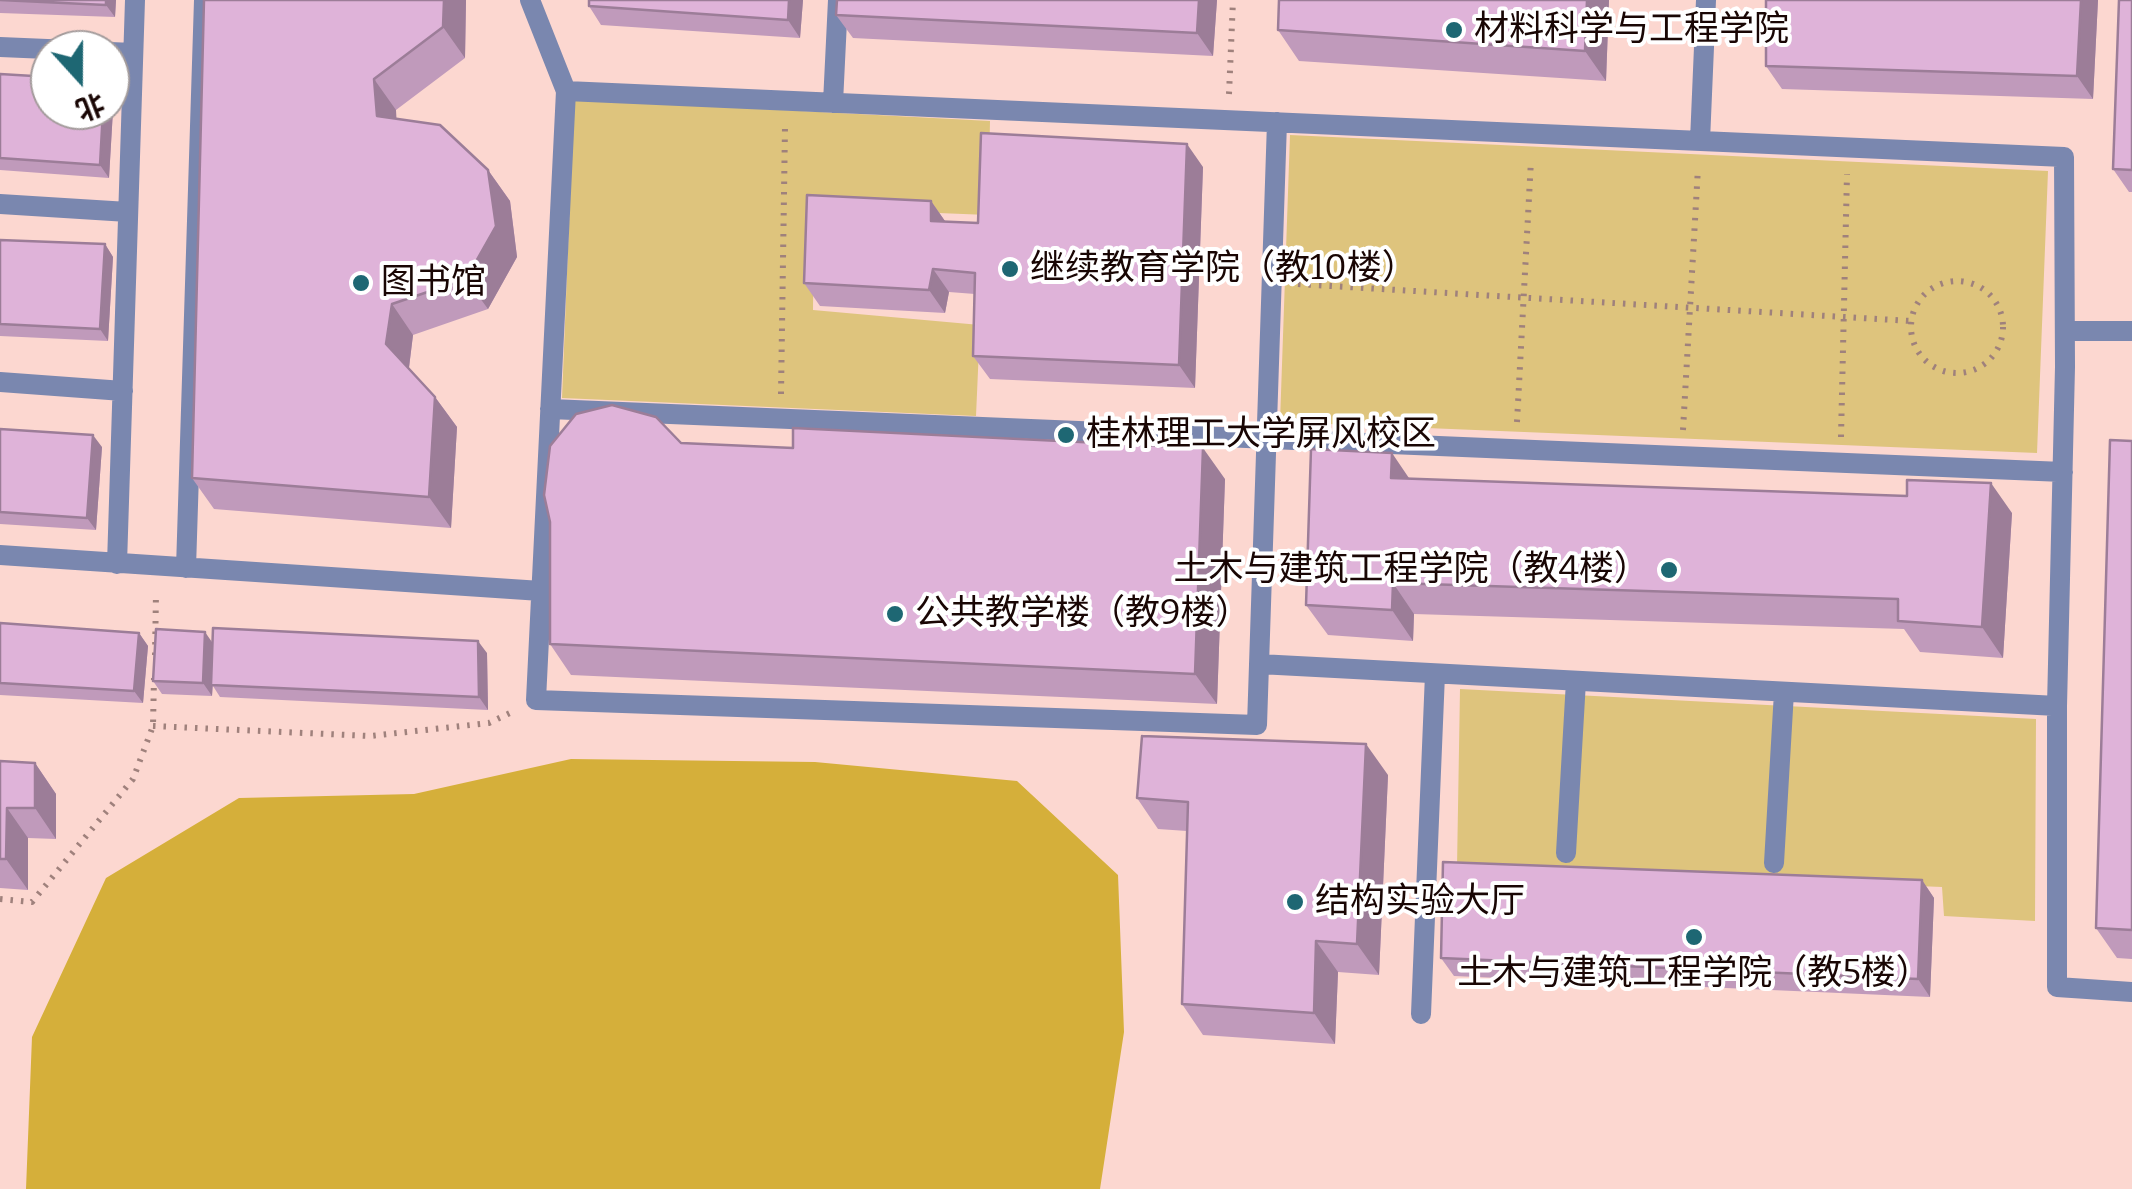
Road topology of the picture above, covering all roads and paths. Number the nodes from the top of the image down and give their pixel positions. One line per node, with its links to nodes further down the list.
1 (135, 0): 10 (lane)
2 (204, 0): 40 (lane)
3 (530, 0): 11 (lane)
4 (838, 0): 13 (lane)
5 (1234, 0): 14 (path)
6 (1706, 0): 17 (lane)
7 (0, 46): 8 (lane)
8 (30, 48)
9 (130, 53): 10 (lane)
10 (133, 53): 20 (lane)
11 (566, 91): 12 (lane); 30 (lane)
12 (786, 100): 13 (lane); 31 (path)
13 (833, 103): 14 (lane)
14 (1228, 120): 15 (lane)
15 (1277, 122): 16 (lane); 21 (lane)
16 (1532, 134): 17 (lane); 22 (path)
17 (1700, 140): 18 (lane); 23 (path)
18 (1848, 147): 24 (path); 26 (lane)
19 (0, 204): 20 (lane)
20 (128, 212): 29 (lane)
21 (1272, 282): 22 (path); 32 (lane)
22 (1523, 298): 23 (path); 33 (path)
23 (1690, 308): 24 (path); 34 (path)
24 (1844, 317): 25 (path); 35 (path)
25 (1911, 321): 25 (path)
26 (2065, 331): 27 (lane); 36 (lane)
27 (2132, 331)
28 (0, 382): 29 (lane)
29 (122, 391): 38 (lane)
30 (550, 408): 31 (lane); 41 (lane)
31 (780, 418): 32 (lane)
32 (1267, 439): 33 (lane); 42 (lane)
33 (1516, 449): 34 (lane)
34 (1681, 456): 35 (lane)
35 (1840, 463): 36 (lane)
36 (2063, 472): 47 (lane)
37 (0, 555): 38 (lane)
38 (117, 564): 39 (lane)
39 (156, 566): 40 (lane); 48 (path)
40 (186, 568): 41 (lane)
41 (541, 591): 46 (lane)
42 (1259, 664): 43 (lane); 46 (lane)
43 (1435, 674): 44 (lane); 53 (lane)
44 (1576, 681): 45 (lane); 49 (lane)
45 (1784, 692): 47 (lane); 50 (lane)
46 (536, 700): 48 (path)
47 (2057, 706): 52 (lane)
48 (153, 726): 51 (path)
49 (1566, 853)
50 (1774, 863)
51 (0, 900)
52 (2132, 992)
53 (1421, 1014)

